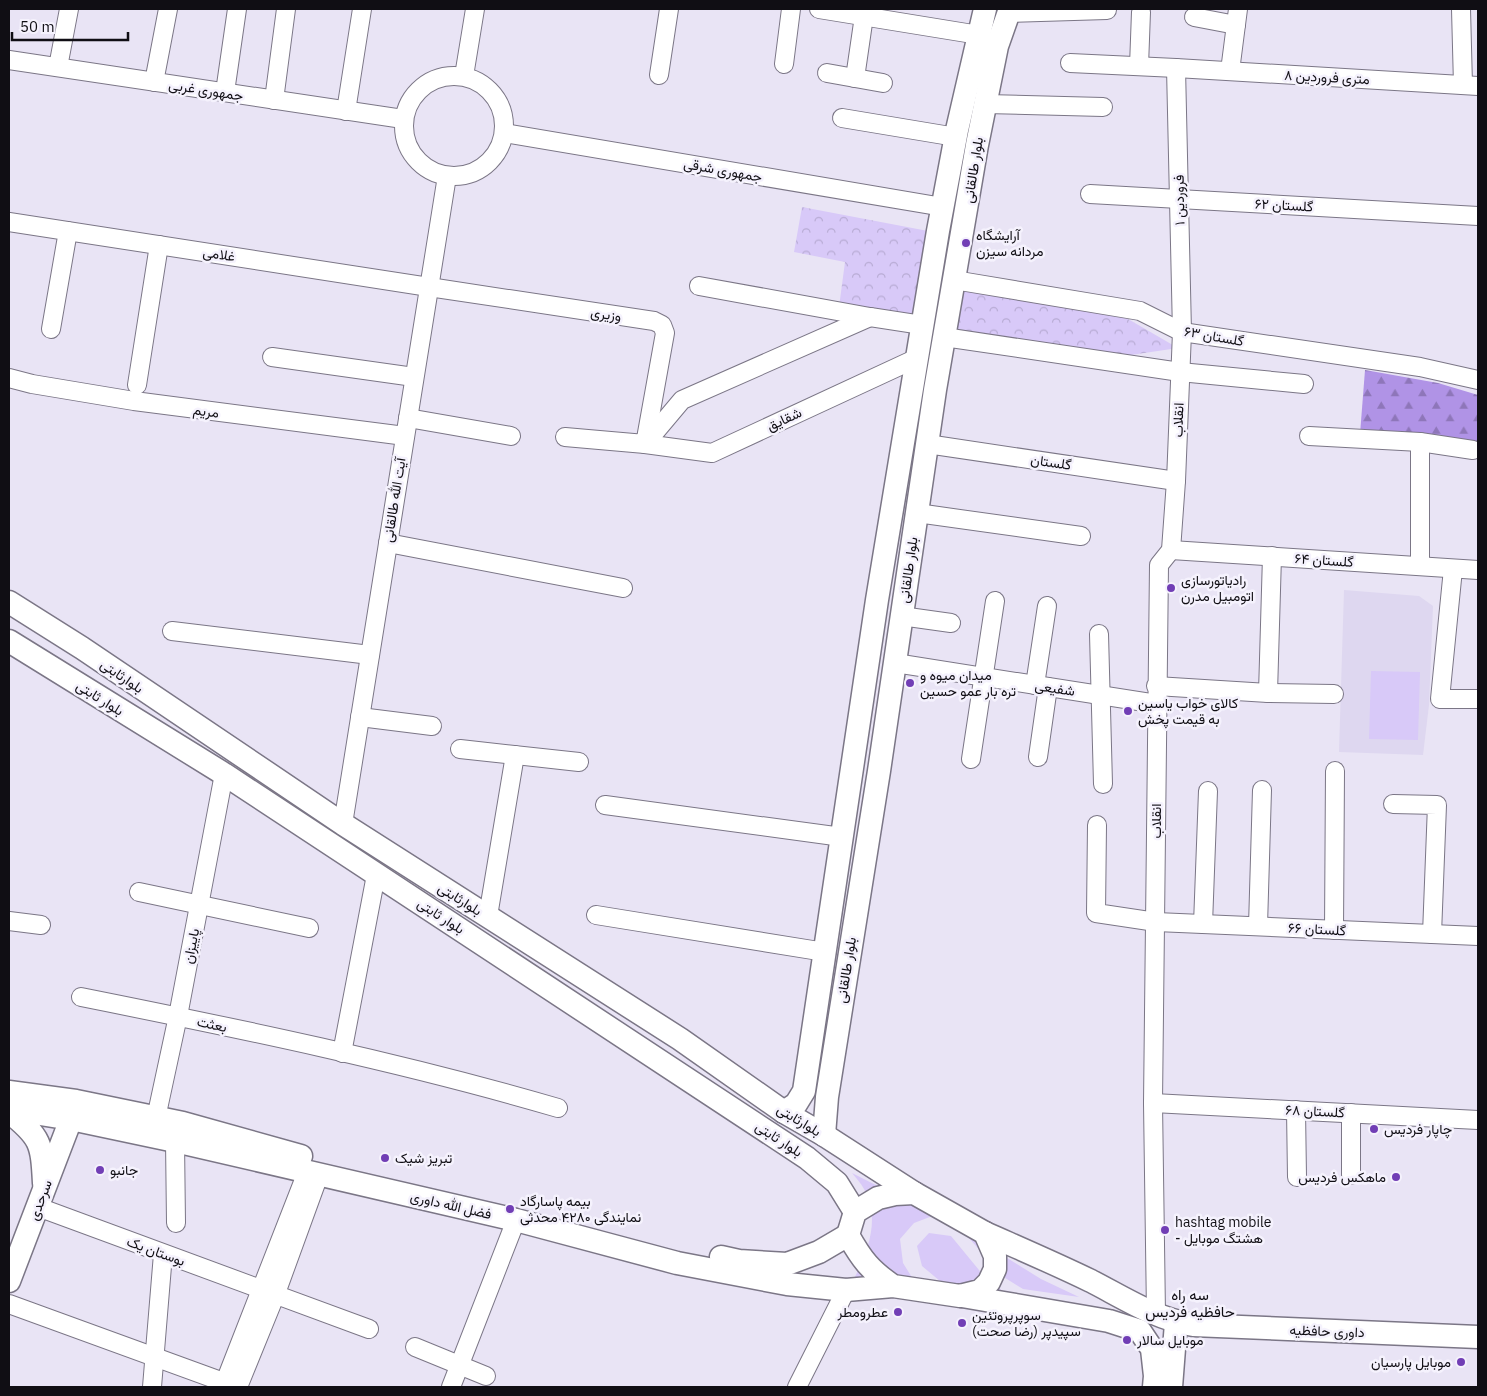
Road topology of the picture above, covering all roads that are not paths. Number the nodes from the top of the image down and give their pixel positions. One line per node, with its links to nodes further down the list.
1 (69, 9): 23 (street)
2 (168, 9): 30 (street)
3 (237, 9): 33 (street)
4 (286, 9): 34 (street)
5 (362, 9): 37 (street)
6 (475, 9): 28 (street)
7 (669, 9): 27 (street)
8 (791, 9): 21 (street)
9 (819, 9): 15 (street)
10 (985, 9): 18 (main road, بلوار طالقانی)
11 (1461, 9): 32 (street)
12 (1107, 10): 13 (street)
13 (1009, 11): 35 (main road, بلوار طالقانی)
14 (1141, 12): 22 (street)
15 (864, 16): 18 (street); 29 (street)
16 (1194, 17): 17 (street)
17 (1237, 17): 25 (street)
18 (979, 35): 41 (main road, بلوار طالقانی)
19 (9, 60): 23 (street, جمهوری غربی)
20 (1070, 63): 22 (street, ۸ متری فروردین)
21 (784, 64)
22 (1139, 66): 24 (street, ۸ متری فروردین)
23 (58, 67): 30 (street, جمهوری غربی)
24 (1176, 68): 25 (street, ۸ متری فروردین); 44 (street, فروردین ۱)
25 (1230, 71): 32 (street, ۸ متری فروردین)
26 (827, 73): 29 (street)
27 (659, 75)
28 (464, 76): 39 (street); 40 (street)
29 (855, 78): 31 (street)
30 (154, 82): 33 (street, جمهوری غربی)
31 (883, 83)
32 (1471, 86)
33 (225, 92): 34 (street, جمهوری غربی)
34 (274, 100): 37 (street, جمهوری غربی)
35 (985, 104): 36 (street); 50 (main road, بلوار طالقانی)
36 (1103, 107)
37 (346, 111): 39 (street, جمهوری غربی)
38 (842, 118): 41 (street)
39 (403, 120): 42 (street)
40 (504, 133): 42 (street); 45 (street, جمهوری شرقی)
41 (956, 137): 45 (main road, بلوار طالقانی)
42 (446, 176): 52 (street, آیت الله طالقانی)
43 (1090, 194): 44 (street, گلستان ۶۲)
44 (1179, 200): 46 (street, گلستان ۶۲); 56 (street, فروردین ۱)
45 (942, 207): 54 (main road, بلوار طالقانی)
46 (1478, 216)
47 (9, 222): 48 (street, غلامی)
48 (68, 231): 49 (street, غلامی); 55 (street)
49 (159, 245): 52 (street, غلامی); 65 (street)
50 (954, 280): 56 (street, گلستان ۶۳); 57 (main road, بلوار طالقانی)
51 (699, 286): 53 (street)
52 (428, 287): 61 (street, آیت الله طالقانی); 72 (street, وزیری)
53 (870, 317): 54 (street); 72 (street)
54 (922, 324): 59 (main road, بلوار طالقانی)
55 (51, 329)
56 (1182, 332): 60 (street, انقلاب); 63 (street, گلستان ۶۳)
57 (944, 337): 60 (street); 73 (main road, بلوار طالقانی)
58 (272, 357): 61 (street)
59 (917, 358): 72 (street, شقایق); 121 (main road, بلوار طالقانی)
60 (1180, 372): 64 (street); 75 (street, انقلاب)
61 (414, 377): 66 (street, آیت الله طالقانی)
62 (9, 378): 67 (street, مریم)
63 (1478, 380)
64 (1304, 384)
65 (137, 385)
66 (408, 418): 67 (street, آیت الله طالقانی); 68 (street)
67 (405, 436): 78 (street, آیت الله طالقانی)
68 (511, 436)
69 (1309, 436): 71 (street)
70 (565, 437): 72 (street, شقایق)
71 (1420, 442): 74 (street); 81 (street)
72 (645, 444)
73 (927, 444): 75 (street, گلستان); 76 (main road, بلوار طالقانی)
74 (1472, 450)
75 (1176, 481): 79 (street, انقلاب)
76 (917, 513): 77 (street); 88 (main road, بلوار طالقانی)
77 (1081, 536)
78 (388, 543): 84 (street); 95 (street, آیت الله طالقانی)
79 (1171, 550): 80 (street, گلستان ۶۴); 99 (street, انقلاب)
80 (1272, 556): 81 (street, گلستان ۶۴); 100 (street)
81 (1420, 566): 82 (street, گلستان ۶۴)
82 (1453, 569): 83 (street, گلستان ۶۴); 103 (street)
83 (1478, 570)
84 (622, 588)
85 (995, 601): 97 (street)
86 (9, 602): 93 (main road, بلوارثابتی)
87 (1047, 606): 98 (street)
88 (901, 616): 90 (street); 96 (main road, بلوار طالقانی)
89 (9, 618): 93 (main road)
90 (951, 624)
91 (172, 630): 95 (street)
92 (1099, 634): 102 (street)
93 (64, 637): 119 (main road, بلوارثابتی)
94 (12, 642): 113 (main road, بلوار ثابتی)
95 (370, 655): 105 (street, آیت الله طالقانی)
96 (895, 663): 97 (street, شفیعی); 144 (main road, بلوار طالقانی)
97 (983, 677): 98 (street, شفیعی); 110 (street)
98 (1042, 686): 102 (street, شفیعی); 109 (street)
99 (1156, 686): 100 (street); 104 (street, انقلاب)
100 (1268, 693): 101 (street)
101 (1334, 694)
102 (1100, 695): 104 (street, شفیعی); 114 (street)
103 (1478, 699)
104 (1157, 704): 128 (street, انقلاب)
105 (360, 717): 106 (street); 119 (street, آیت الله طالقانی)
106 (432, 726)
107 (460, 749): 108 (street)
108 (515, 755): 111 (street); 127 (street)
109 (1038, 757)
110 (971, 759)
111 (579, 762)
112 (1335, 771): 133 (street)
113 (224, 774): 122 (main road, بلوار ثابتی); 124 (street, پاییزان)
114 (1102, 784)
115 (1262, 790): 131 (street)
116 (1208, 791): 129 (street)
117 (1393, 804): 134 (street)
118 (605, 806): 121 (street)
119 (343, 824): 127 (main road, بلوارثابتی)
120 (1097, 825): 128 (street, گلستان ۶۶)
121 (842, 837): 138 (main road, بلوار طالقانی)
122 (376, 875): 135 (main road, بلوار ثابتی); 141 (street)
123 (139, 892): 124 (street)
124 (199, 905): 132 (street); 140 (street, پاییزان)
125 (596, 916): 138 (street)
126 (9, 921): 130 (street)
127 (496, 922): 135 (main road); 137 (main road); 150 (main road, بلوارثابتی)
128 (1156, 922): 129 (street, گلستان ۶۶); 145 (street, انقلاب)
129 (1203, 924): 131 (street, گلستان ۶۶)
130 (41, 925)
131 (1258, 926): 133 (street, گلستان ۶۶)
132 (309, 928)
133 (1334, 930): 134 (street, گلستان ۶۶)
134 (1432, 934): 136 (street, گلستان ۶۶)
135 (471, 936): 137 (main road, بلوار ثابتی)
136 (1478, 936)
137 (490, 950): 161 (main road, بلوار ثابتی)
138 (825, 952): 142 (main road, بلوار طالقانی)
139 (81, 997): 140 (street, بعثت)
140 (178, 1016): 141 (street, بعثت); 152 (street, پاییزان)
141 (342, 1053): 146 (street, بعثت)
142 (804, 1091): 144 (main road); 150 (main road)
143 (9, 1092): 147 (main road, فضل الله داوری)
144 (827, 1097): 154 (main road, بلوار طالقانی)
145 (1153, 1103): 148 (street, گلستان ۶۸); 173 (street, انقلاب)
146 (558, 1108)
147 (74, 1110): 149 (main road, فضل الله داوری); 152 (main road, فضل الله داوری); 155 (main road, فضل الله داوری); 160 (main road, سرحدی)
148 (1296, 1110): 151 (street, گلستان ۶۸); 158 (street)
149 (9, 1111): 160 (main road)
150 (784, 1112): 154 (main road, بلوارثابتی)
151 (1351, 1113): 153 (street, گلستان ۶۸); 157 (street)
152 (156, 1118): 165 (main road, فضل الله داوری)
153 (1478, 1120)
154 (824, 1135): 159 (main road, بلوارثابتی)
155 (175, 1141): 156 (main road, فضل الله داوری); 163 (street)
156 (313, 1173): 162 (main road, فضل الله داوری); 170 (street)
157 (1351, 1175)
158 (1296, 1177)
159 (914, 1193): 161 (main road); 164 (main road)
160 (41, 1198): 166 (street, بوستان یک); 167 (main road, سرحدی)
161 (855, 1212): 165 (main road)
162 (516, 1220): 169 (main road, فضل الله داوری); 179 (street)
163 (176, 1222)
164 (985, 1234): 171 (main road); 173 (main road)
165 (848, 1235): 168 (main road)
166 (163, 1254): 170 (street, بوستان یک); 178 (street)
167 (9, 1281)
168 (893, 1286): 169 (main road, فضل الله داوری); 171 (main road)
169 (846, 1290): 184 (street)
170 (269, 1293): 175 (street, بوستان یک); 181 (street)
171 (960, 1296): 185 (main road)
172 (9, 1304): 178 (street)
173 (1156, 1314): 174 (main road)
174 (1176, 1322): 176 (main road, داوری حافظیه); 186 (main road)
175 (369, 1330)
176 (1478, 1337)
177 (415, 1347): 179 (street)
178 (154, 1358): 181 (street); 182 (street)
179 (460, 1365): 180 (street); 183 (street)
180 (486, 1376)
181 (231, 1386)
182 (152, 1387)
183 (451, 1387)
184 (797, 1387)
185 (1154, 1387)
186 (1171, 1387)

